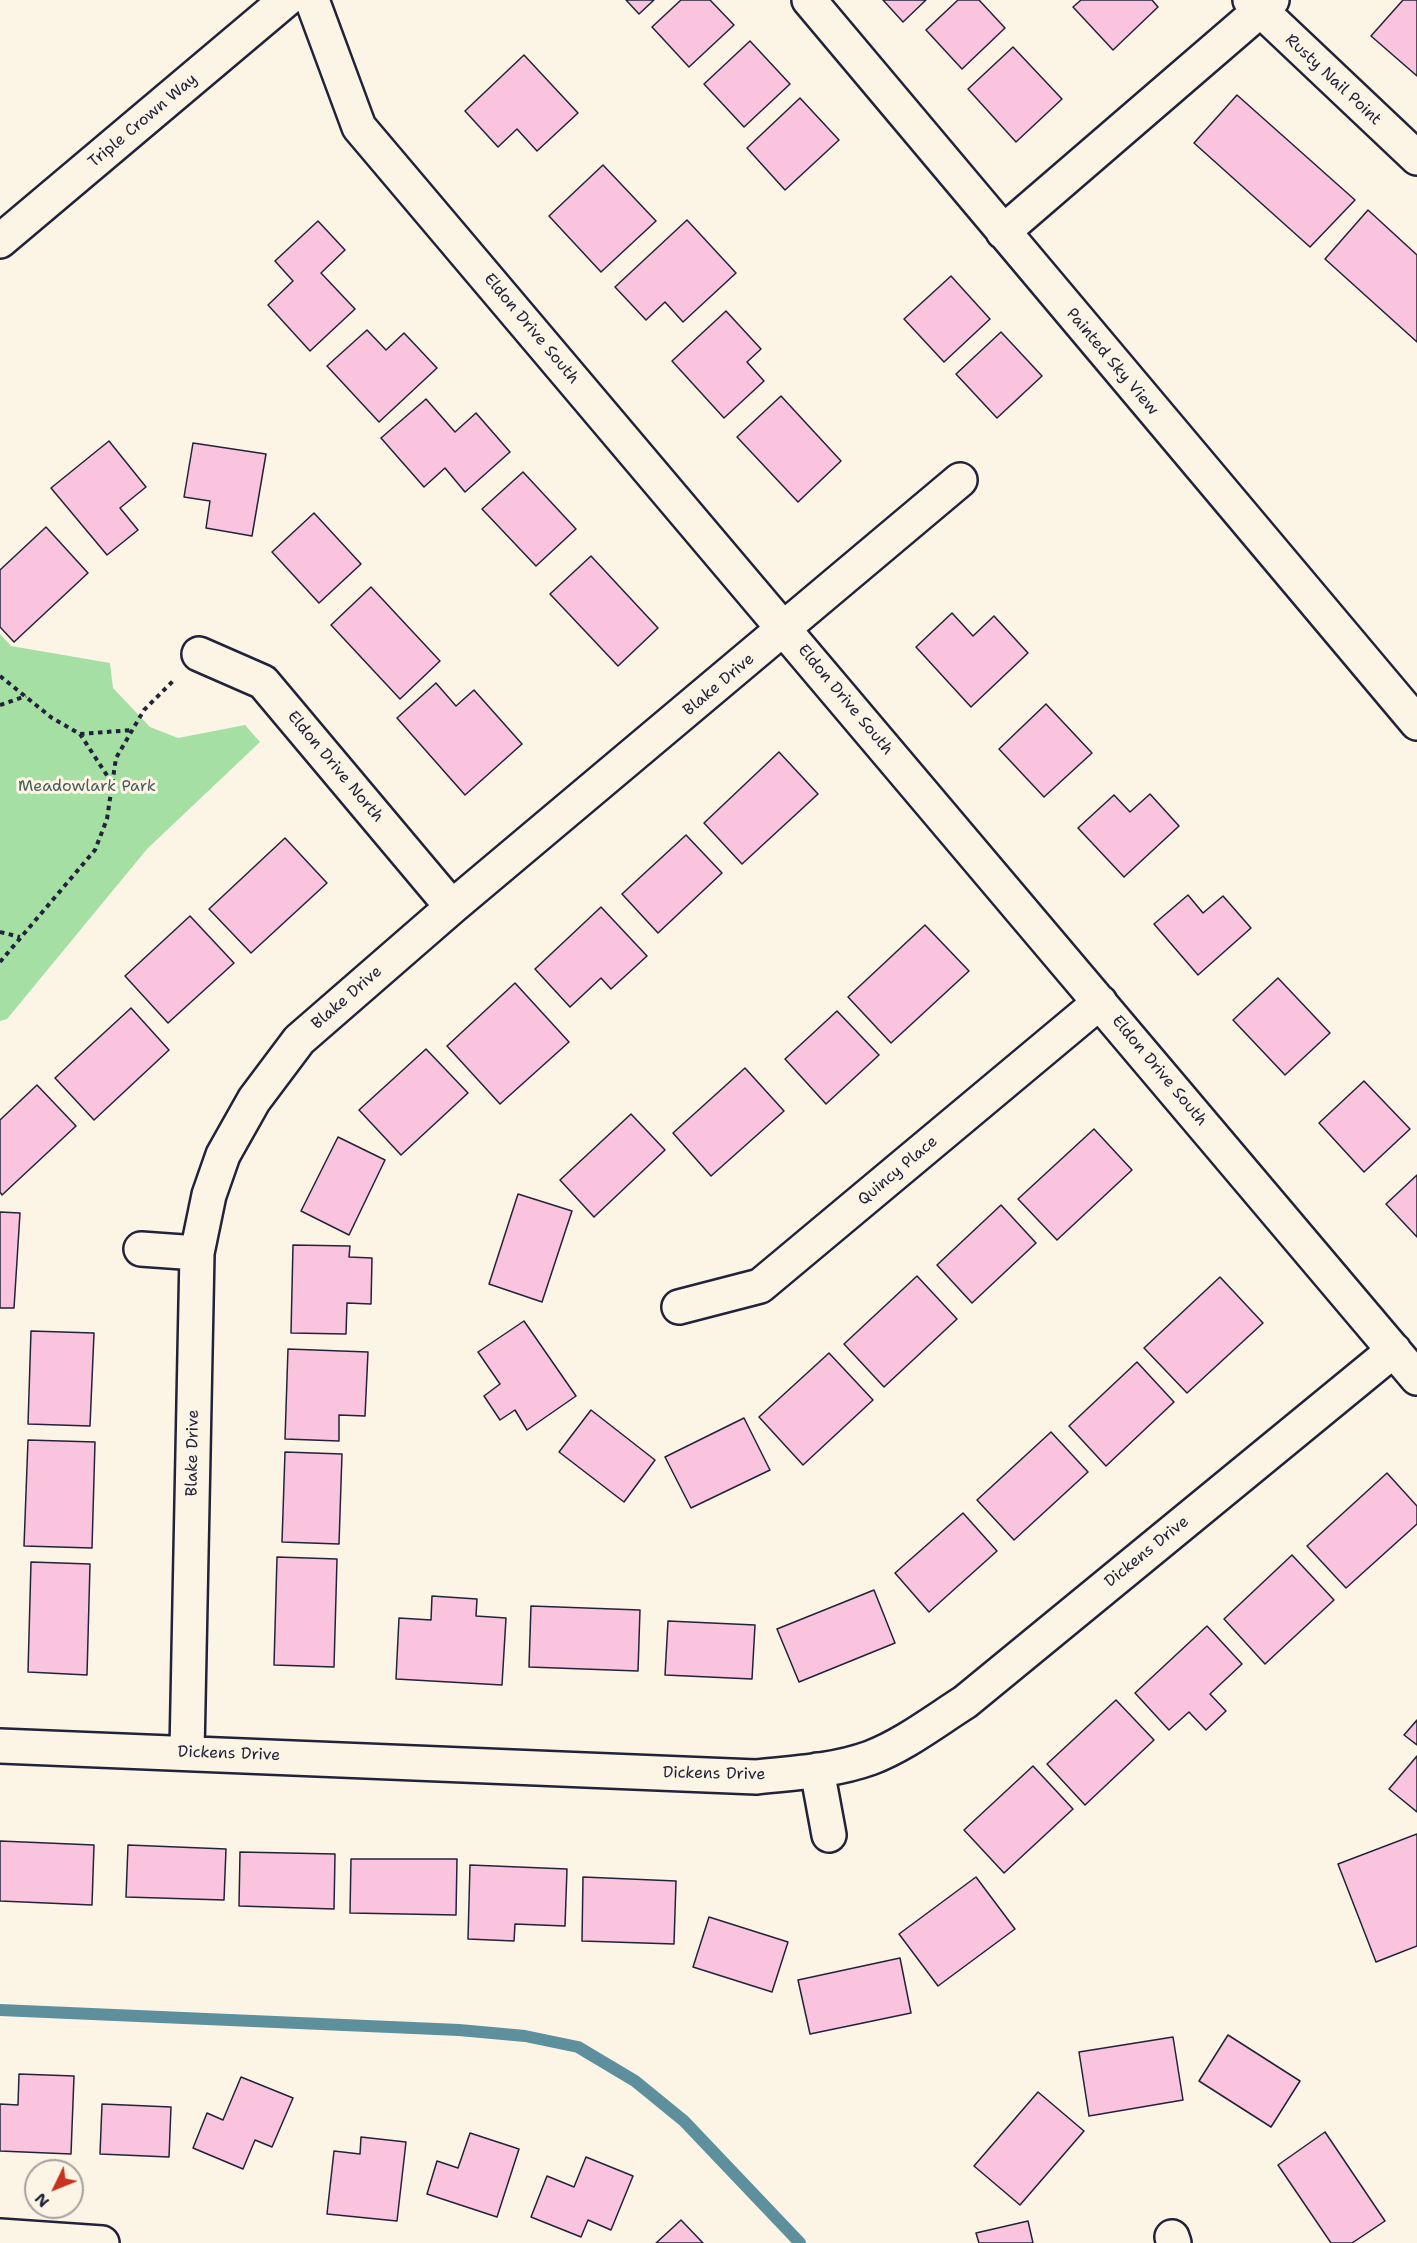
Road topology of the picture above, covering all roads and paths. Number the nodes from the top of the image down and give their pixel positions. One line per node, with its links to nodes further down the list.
1 (286, 0): 7 (street, Triple Crown Way)
2 (312, 0): 9 (street, Eldon Drive South)
3 (809, 0): 6 (street, Painted Sky View)
4 (1260, 4): 5 (street, Rusty Nail Point); 6 (street)
5 (1417, 158)
6 (1003, 232): 14 (street, Painted Sky View)
7 (0, 241)
8 (960, 480): 9 (street, Blake Drive)
9 (785, 629): 18 (street, Blake Drive); 22 (street, Eldon Drive South)
10 (198, 654): 15 (path); 18 (street, Eldon Drive North)
11 (0, 676): 12 (path)
12 (26, 696): 13 (path); 16 (path)
13 (0, 705)
14 (1417, 723)
15 (132, 730): 16 (path); 17 (path)
16 (80, 734): 17 (path)
17 (112, 783): 20 (path)
18 (452, 907): 24 (street, Blake Drive)
19 (0, 932): 20 (path)
20 (20, 937): 21 (path)
21 (0, 962)
22 (1100, 1002): 25 (street, Quincy Place); 26 (street, Eldon Drive South)
23 (141, 1249): 24 (street)
24 (197, 1253): 29 (street, Blake Drive)
25 (680, 1307)
26 (1394, 1350): 27 (street, Eldon Drive South); 30 (street, Dickens Drive)
27 (1417, 1378)
28 (0, 1746): 29 (street, Dickens Drive)
29 (187, 1752): 30 (street, Dickens Drive)
30 (818, 1770): 31 (street)
31 (829, 1834)
32 (0, 2236): 33 (street)
33 (102, 2243)

